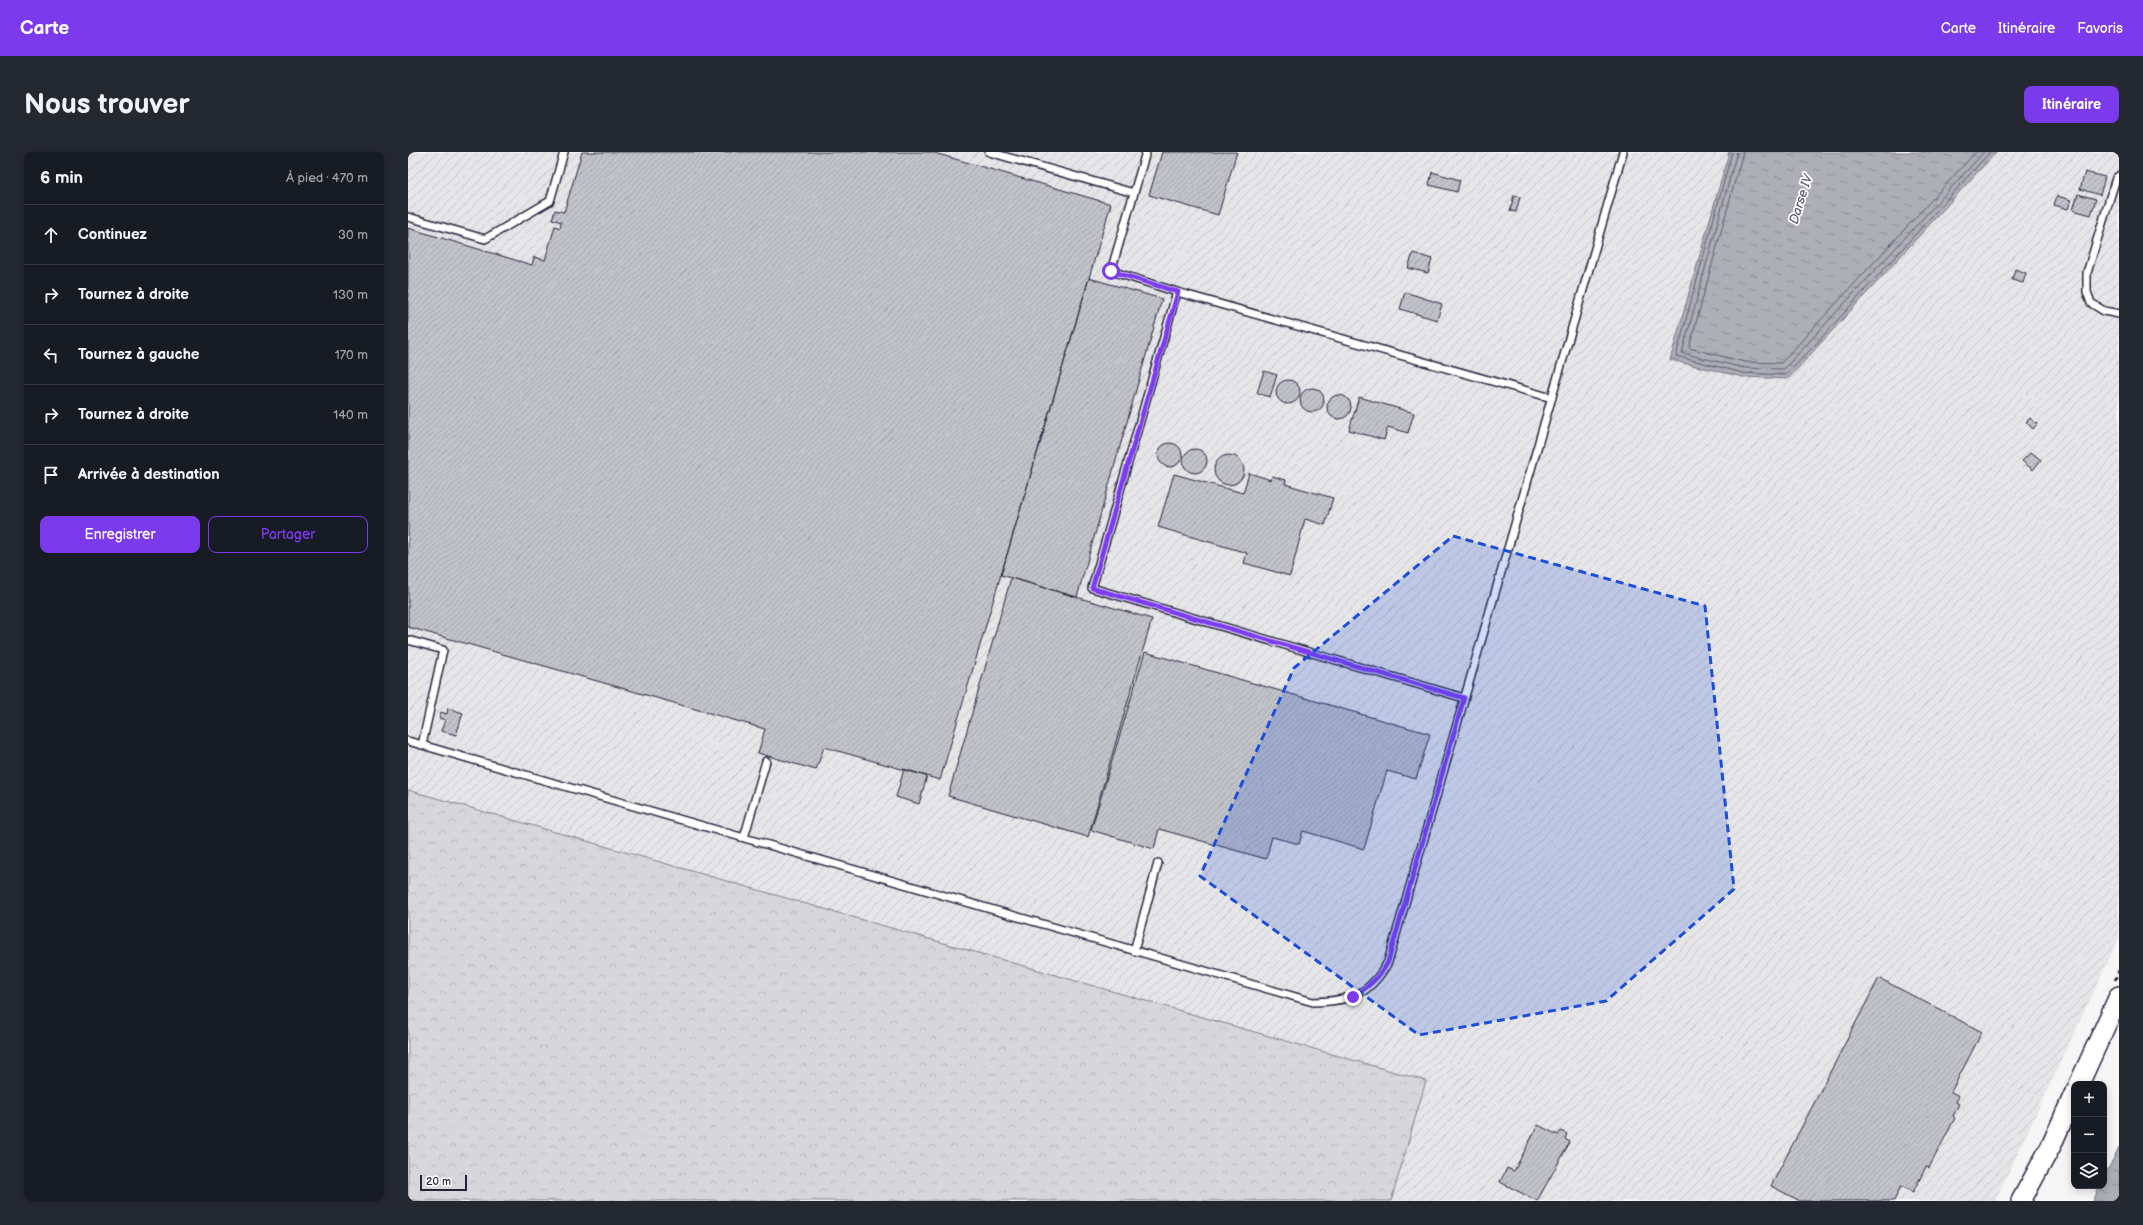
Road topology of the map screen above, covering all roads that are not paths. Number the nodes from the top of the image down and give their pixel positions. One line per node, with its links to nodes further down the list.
1 (564, 152): 7 (lane)
2 (989, 152): 6 (lane)
3 (1146, 152): 6 (lane)
4 (1623, 152): 10 (lane)
5 (2119, 176): 9 (lane)
6 (1134, 193): 8 (lane)
7 (408, 217)
8 (1178, 292): 10 (lane); 12 (lane)
9 (2119, 314)
10 (1552, 398): 12 (lane)
11 (408, 640): 14 (lane)
12 (1464, 698): 18 (lane)
13 (408, 741): 14 (lane)
14 (422, 745): 16 (lane)
15 (766, 761): 16 (lane)
16 (744, 838): 18 (lane)
17 (1158, 864): 18 (lane)
18 (1134, 951)
19 (2119, 996): 20 (street)
20 (2080, 1081)
21 (2071, 1101): 22 (street)
22 (2021, 1201)

